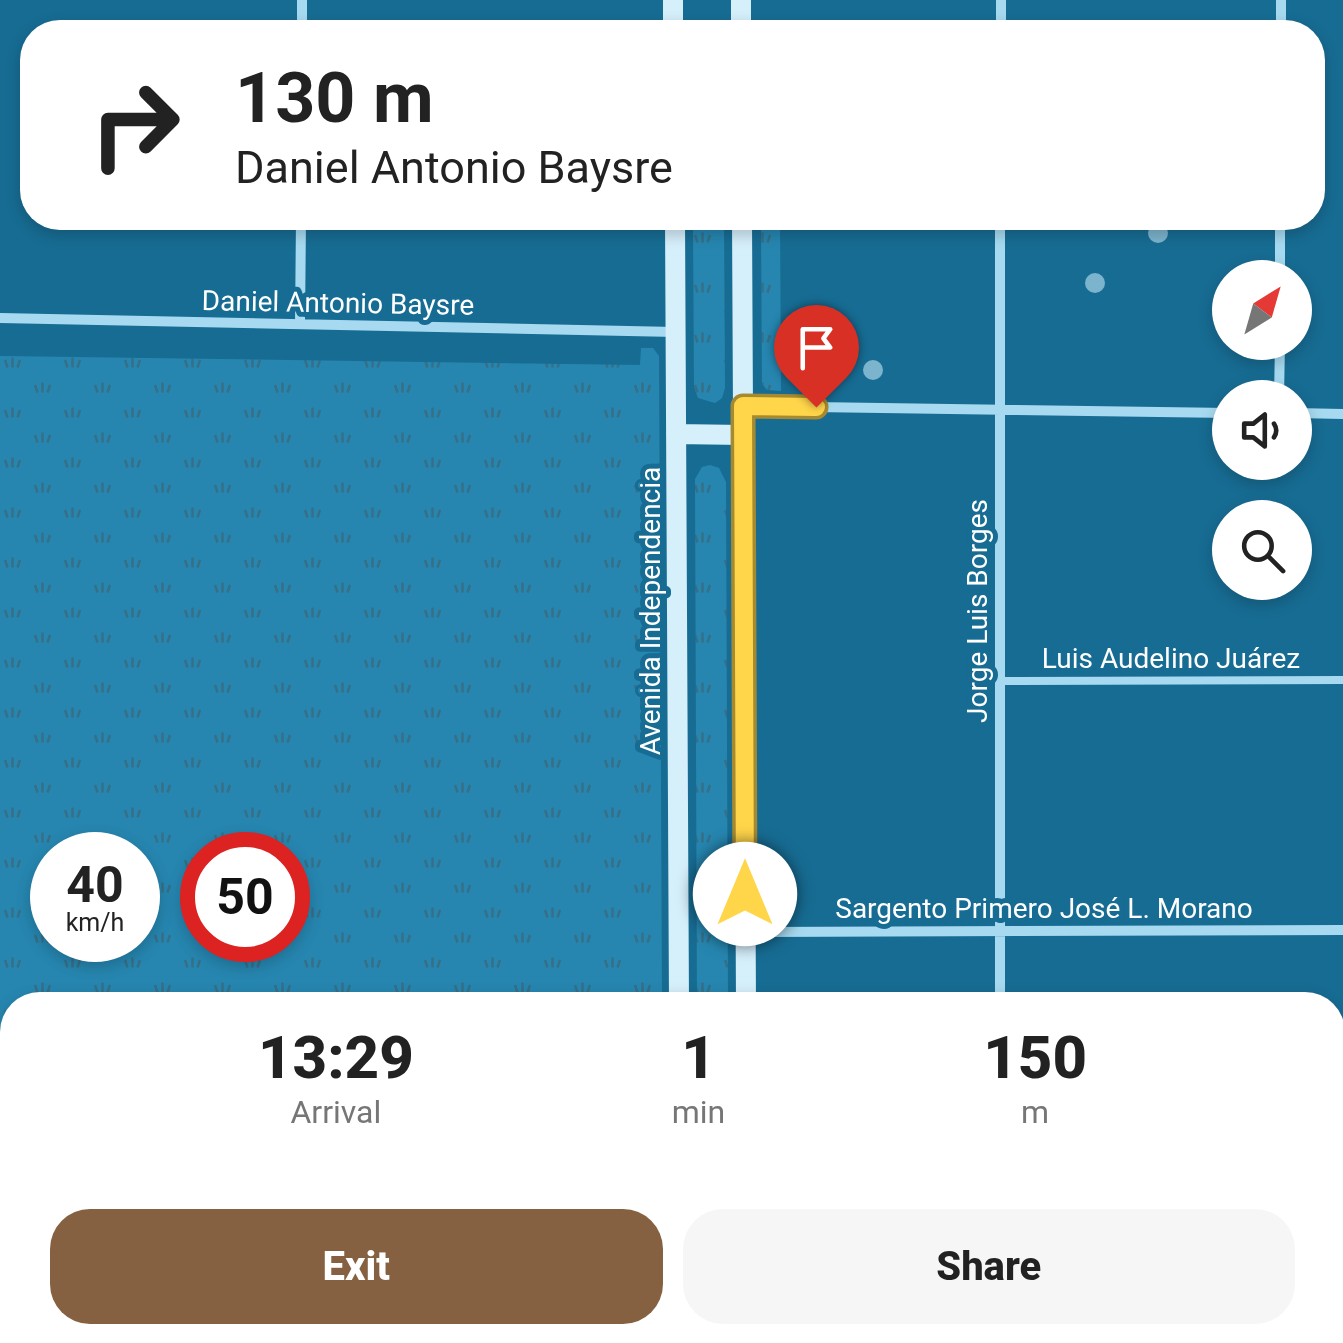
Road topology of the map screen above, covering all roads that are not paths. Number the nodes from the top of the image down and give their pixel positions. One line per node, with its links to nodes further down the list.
1 (300, 230): 8 (street)
2 (675, 230): 9 (main road, Avenida Independencia)
3 (742, 230): 10 (main road)
4 (1000, 230): 11 (street, Jorge Luis Borges)
5 (1280, 230): 6 (street)
6 (1280, 260)
7 (0, 318): 8 (street, Daniel Antonio Baysre)
8 (300, 324): 9 (street, Daniel Antonio Baysre)
9 (676, 332): 15 (main road, Avenida Independencia)
10 (743, 406): 11 (street); 16 (main road)
11 (999, 410): 12 (street); 18 (street, Jorge Luis Borges)
12 (1212, 413)
13 (1312, 414): 14 (street)
14 (1343, 414)
15 (676, 434): 16 (main road); 22 (main road, Avenida Independencia)
16 (743, 435): 21 (main road)
17 (1343, 680): 18 (lane, Luis Audelino Juárez)
18 (1000, 681): 19 (street, Jorge Luis Borges)
19 (999, 930): 20 (street, Sargento Primero José L. Morano); 21 (street, Sargento Primero José L. Morano); 24 (street, Jorge Luis Borges)
20 (1343, 930)
21 (746, 932): 23 (main road)
22 (680, 992)
23 (746, 992)
24 (1000, 992)

